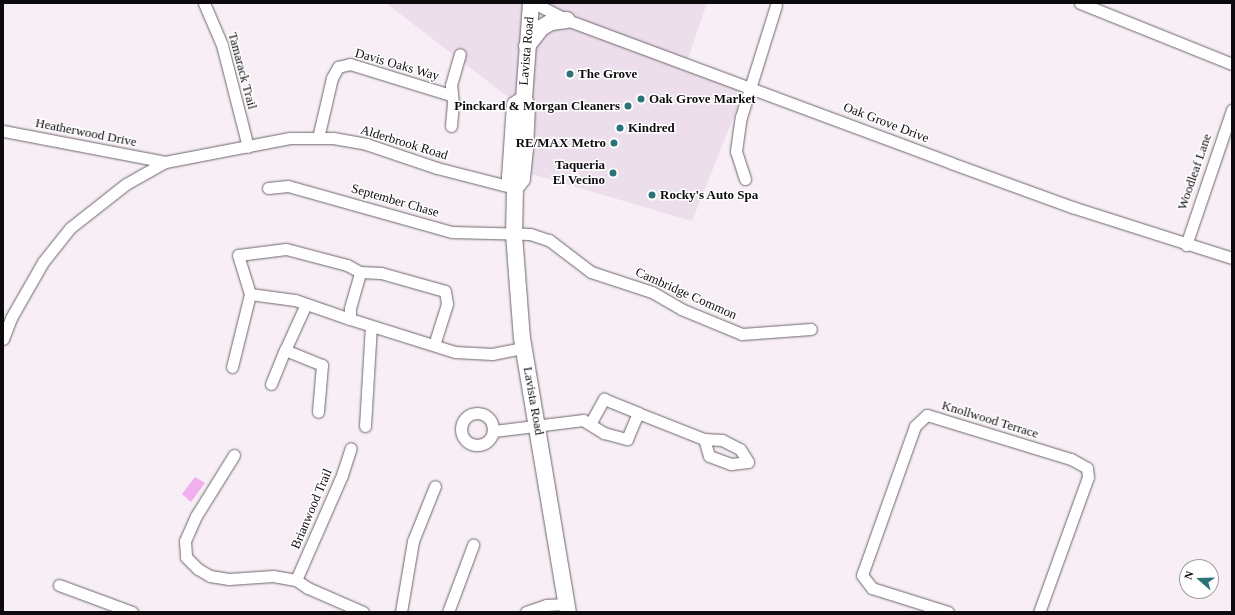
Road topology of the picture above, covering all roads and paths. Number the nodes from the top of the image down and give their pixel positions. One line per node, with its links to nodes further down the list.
1 (204, 3): 15 (street, Tamarack Trail)
2 (532, 3): 5 (street, Oak Grove Drive); 6 (main road, Lavista Road)
3 (1080, 3): 8 (street)
4 (776, 5): 9 (street)
5 (567, 20): 6 (main road); 9 (street, Oak Grove Drive)
6 (527, 46): 19 (main road, Lavista Road)
7 (460, 54): 10 (street)
8 (1232, 64)
9 (750, 88): 17 (street); 21 (street, Oak Grove Drive)
10 (451, 95): 12 (street); 14 (street, Davis Oaks Way)
11 (1232, 110): 21 (street, Woodleaf Lane)
12 (451, 126)
13 (3, 132): 16 (street, Heatherwood Drive)
14 (318, 138): 15 (street, Alderbrook Road); 19 (street, Alderbrook Road)
15 (248, 147): 16 (street, Alderbrook Road)
16 (164, 162): 29 (street)
17 (745, 179)
18 (268, 188): 20 (street, September Chase)
19 (515, 188): 20 (main road, Lavista Road)
20 (514, 235): 28 (street, Cambridge Common); 31 (main road, Lavista Road)
21 (1186, 244): 22 (street, Oak Grove Drive)
22 (1232, 258)
23 (360, 272): 24 (street); 26 (street); 30 (street)
24 (250, 294): 25 (street); 33 (street)
25 (306, 304): 26 (street); 32 (street)
26 (350, 318): 27 (street)
27 (371, 326): 30 (street); 39 (street)
28 (811, 329)
29 (3, 339)
30 (434, 346): 31 (street)
31 (524, 348): 38 (main road, Lavista Road)
32 (285, 350): 34 (street); 35 (street)
33 (232, 367)
34 (271, 384)
35 (318, 412)
36 (638, 413): 37 (street); 37 (street); 41 (street)
37 (590, 424): 38 (street)
38 (537, 425): 40 (street); 48 (main road, Lavista Road)
39 (365, 426)
40 (494, 431): 40 (street)
41 (704, 439)
42 (351, 448): 46 (street, Brianwood Trail)
43 (234, 455): 46 (street)
44 (435, 486): 51 (street)
45 (473, 545): 52 (street)
46 (296, 580): 50 (street)
47 (59, 585): 49 (street)
48 (567, 608): 53 (street)
49 (132, 612)
50 (363, 612)
51 (400, 612)
52 (448, 612)
53 (526, 612)
54 (948, 612): 55 (street, Knollwood Terrace)
55 (1039, 612)

